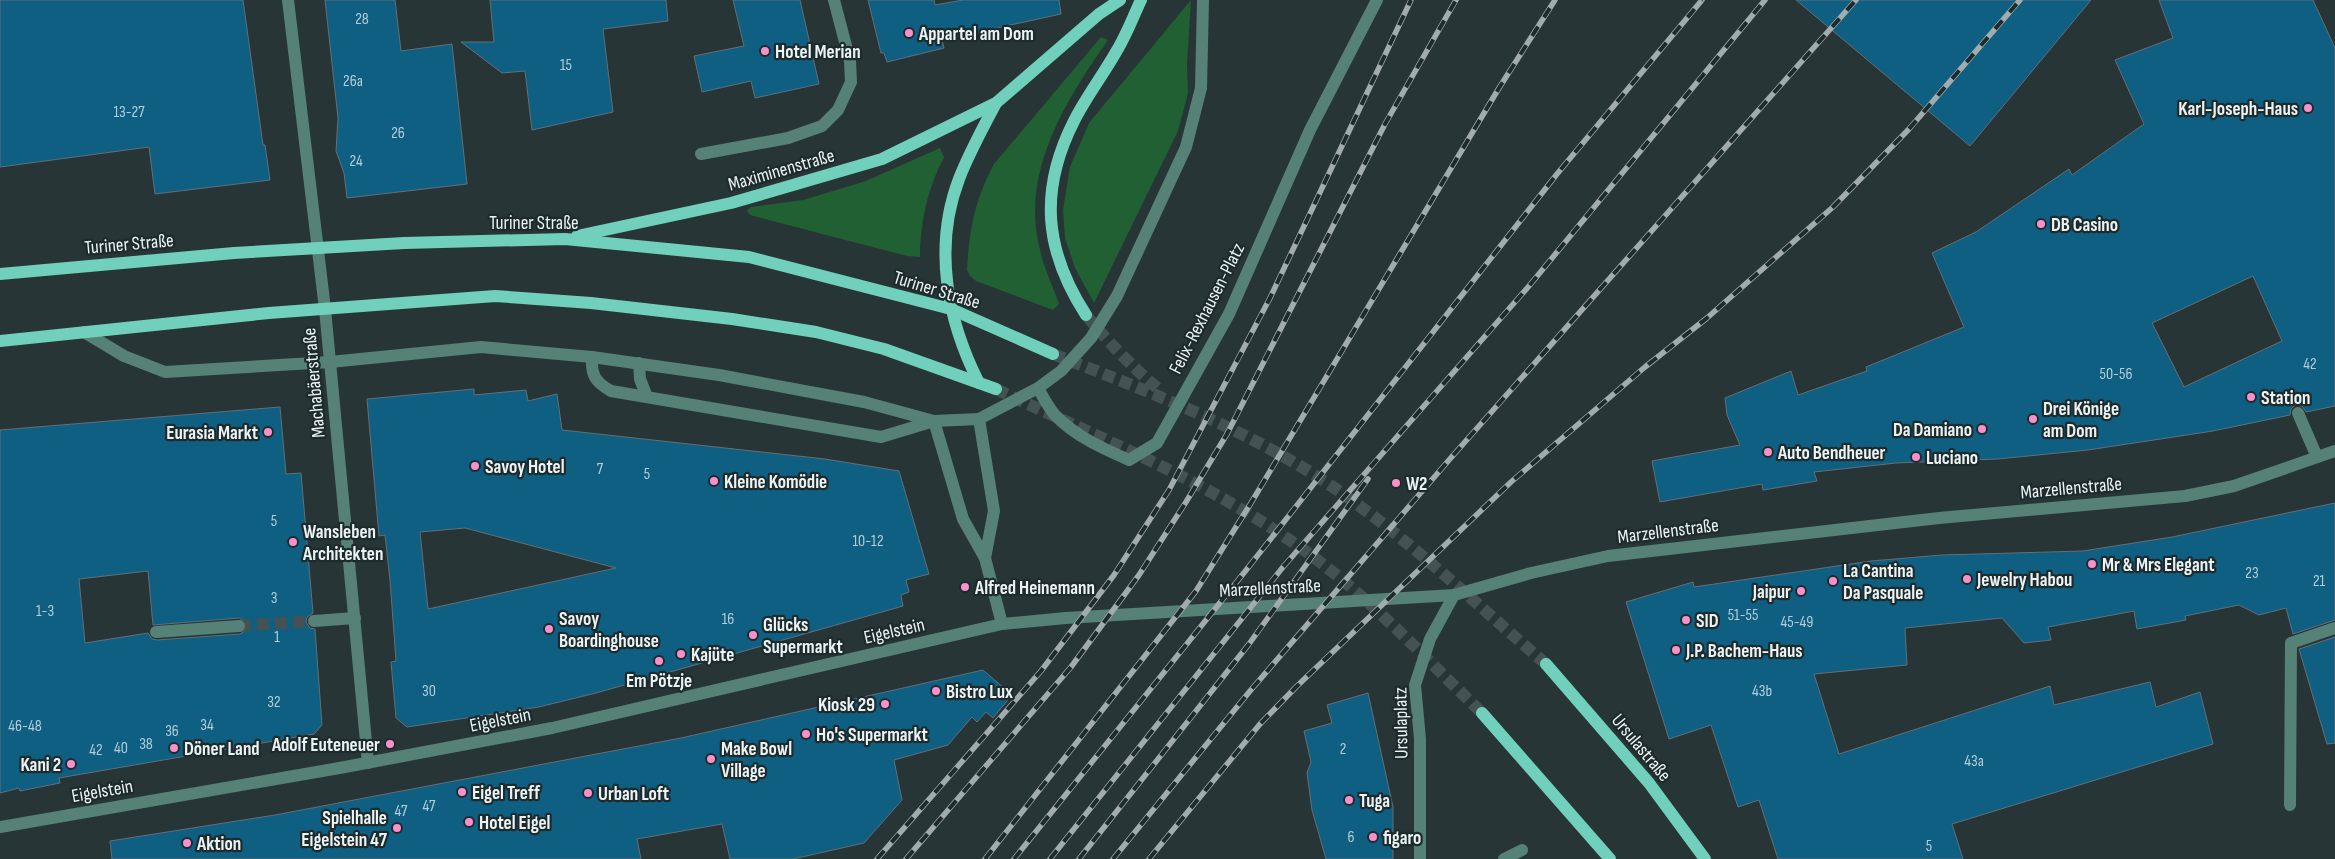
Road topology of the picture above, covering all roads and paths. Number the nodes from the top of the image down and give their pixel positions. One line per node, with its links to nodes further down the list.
1 (288, 0): 10 (street, Machabäerstraße)
2 (834, 0): 8 (street)
3 (1120, 0): 7 (main road, Maximinenstraße)
4 (1141, 0): 14 (main road)
5 (1203, 0): 22 (street)
6 (1376, 0): 22 (street, Felix-Rexhausen-Platz)
7 (996, 104): 9 (main road, Maximinenstraße); 13 (main road, Maximinenstraße)
8 (700, 154)
9 (565, 239): 10 (main road, Turiner Straße); 13 (main road, Turiner Straße)
10 (318, 249): 11 (main road, Turiner Straße); 12 (street, Machabäerstraße)
11 (0, 274)
12 (325, 309): 15 (main road); 19 (street, Machabäerstraße); 21 (main road)
13 (951, 309): 17 (main road, Turiner Straße); 21 (main road, Maximinenstraße)
14 (1086, 315)
15 (84, 332): 16 (main road); 19 (street)
16 (0, 341)
17 (1053, 354)
18 (592, 357): 19 (street); 20 (street); 24 (street)
19 (330, 362): 32 (street, Machabäerstraße)
20 (639, 363): 24 (street); 27 (street)
21 (979, 383): 23 (main road)
22 (1038, 388): 26 (street)
23 (996, 389)
24 (647, 397): 27 (street)
25 (2298, 413): 29 (street)
26 (979, 419): 27 (street); 30 (street)
27 (934, 421): 30 (street)
28 (2335, 451): 29 (street, Marzellenstraße)
29 (2317, 457): 31 (street, Marzellenstraße)
30 (985, 558): 34 (street)
31 (1454, 595): 34 (street, Marzellenstraße); 44 (street, Ursulaplatz)
32 (355, 618): 33 (street); 40 (street, Machabäerstraße)
33 (314, 621)
34 (1002, 624): 40 (street, Eigelstein)
35 (239, 626): 37 (street)
36 (2335, 628): 41 (street)
37 (156, 632)
38 (1546, 664): 47 (main road, Ursulastraße)
39 (1482, 713): 46 (main road)
40 (368, 763): 42 (street, Eigelstein)
41 (2290, 805)
42 (0, 827)
43 (1522, 850): 45 (street)
44 (1420, 859)
45 (1504, 859)
46 (1610, 859)
47 (1705, 859)

